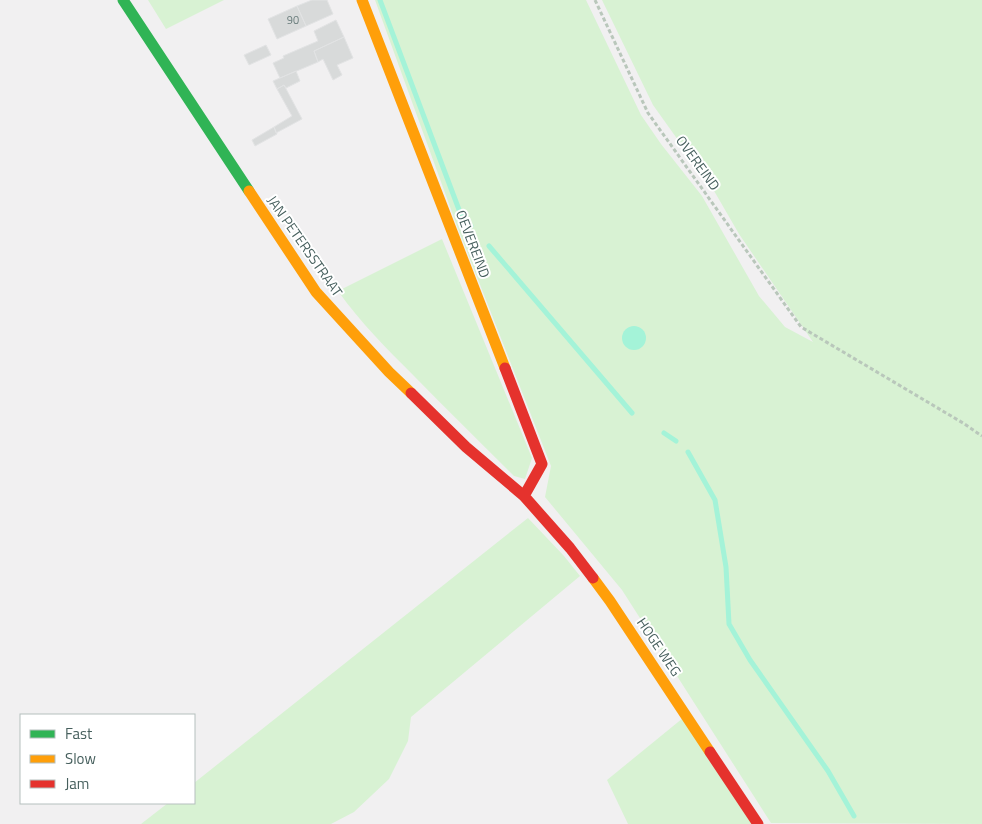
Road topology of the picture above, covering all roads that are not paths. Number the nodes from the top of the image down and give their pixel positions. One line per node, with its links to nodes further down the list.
1 (123, 0): 3 (street, JAN PETERSSTRAAT)
2 (362, 0): 3 (street, OEVEREIND)
3 (524, 496): 4 (street, HOGE WEG)
4 (758, 824)

